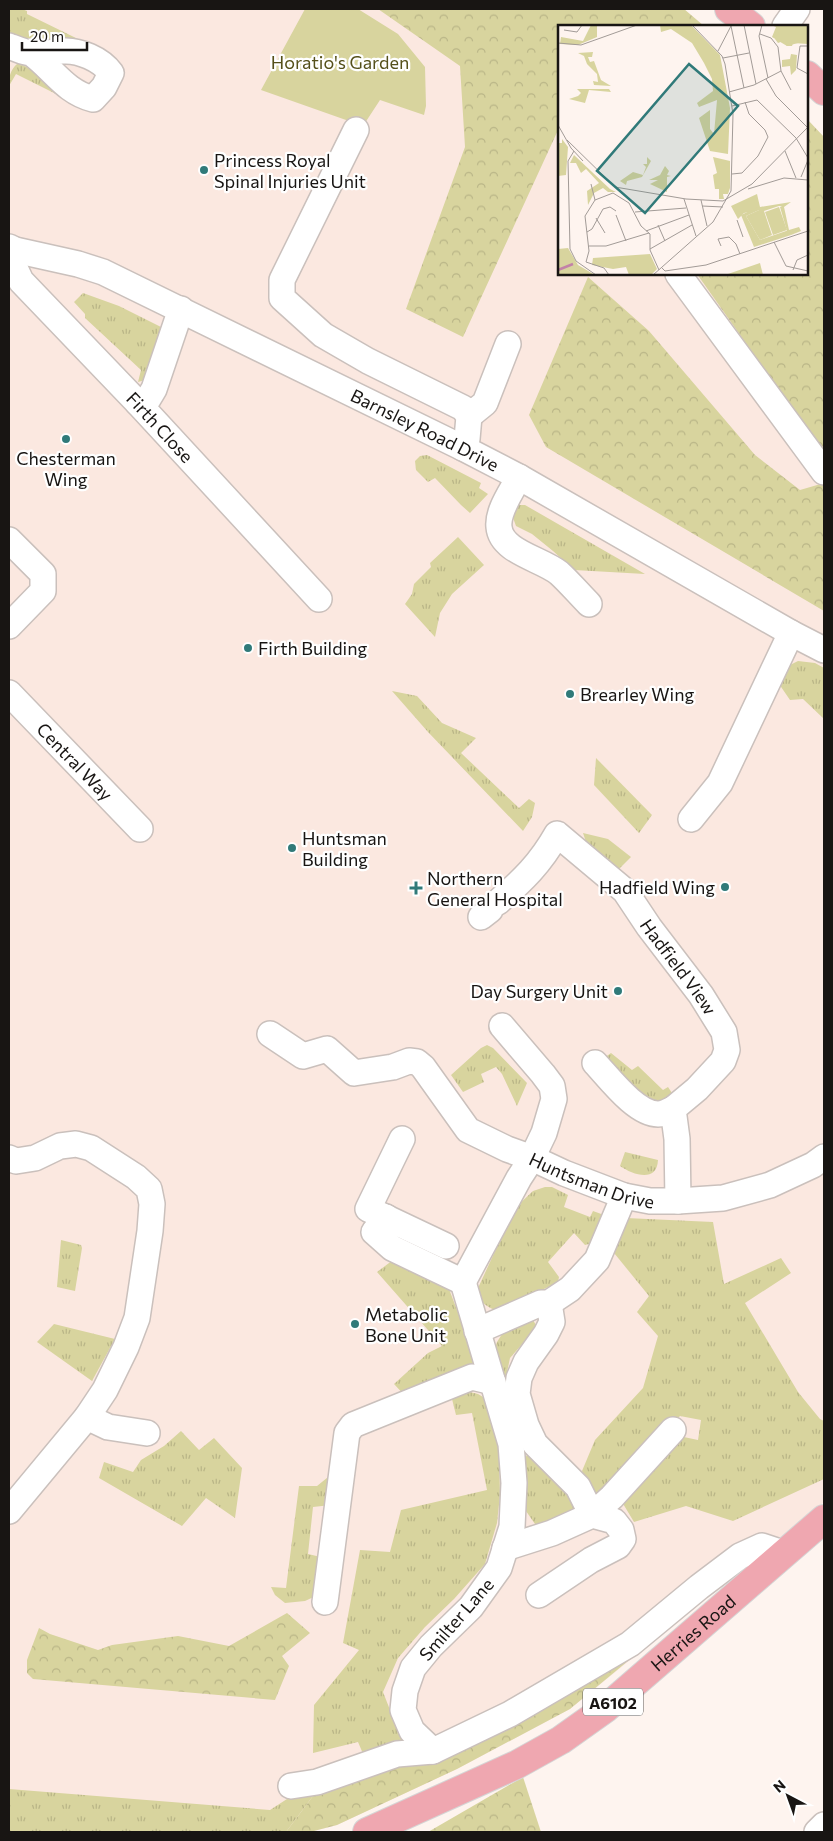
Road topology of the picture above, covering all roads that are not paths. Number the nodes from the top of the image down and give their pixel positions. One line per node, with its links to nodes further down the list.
1 (729, 9): 3 (main road)
2 (797, 9): 4 (street)
3 (750, 25)
4 (786, 25)
5 (808, 76): 6 (main road)
6 (824, 91)
7 (356, 130): 13 (street)
8 (12, 249): 10 (street, Barnsley Road Drive); 12 (street, Firth Close)
9 (679, 275): 15 (street)
10 (181, 309): 12 (street); 14 (street, Barnsley Road Drive)
11 (508, 344): 13 (street)
12 (138, 403): 18 (street, Firth Close)
13 (469, 416): 14 (street)
14 (463, 448): 16 (street, Barnsley Road Drive)
15 (824, 472)
16 (519, 477): 19 (street); 21 (street, Barnsley Road Drive)
17 (9, 540): 20 (street)
18 (319, 599)
19 (588, 604)
20 (9, 626)
21 (791, 633): 22 (street, Barnsley Road Drive); 24 (street)
22 (824, 650)
23 (9, 693): 25 (street, Central Way)
24 (691, 818)
25 (140, 830)
26 (490, 910): 30 (street, Hadfield View)
27 (502, 1026): 34 (street)
28 (270, 1034): 34 (street, Huntsman Drive)
29 (595, 1063): 30 (street)
30 (673, 1109): 36 (street)
31 (402, 1139): 37 (street)
32 (824, 1157): 36 (street, Huntsman Drive)
33 (9, 1158): 43 (street)
34 (532, 1158): 35 (street, Huntsman Drive); 39 (street)
35 (624, 1196): 36 (street, Huntsman Drive); 40 (street)
36 (678, 1202)
37 (386, 1217): 38 (street); 39 (street)
38 (446, 1246)
39 (463, 1282): 41 (street, Smilter Lane)
40 (549, 1303): 41 (street); 47 (street)
41 (477, 1331): 42 (street, Smilter Lane)
42 (493, 1382): 49 (street, Smilter Lane); 52 (street)
43 (87, 1417): 45 (street); 46 (street)
44 (673, 1430): 47 (street)
45 (147, 1433)
46 (9, 1511)
47 (592, 1515): 49 (street); 51 (street)
48 (824, 1519): 50 (main road, Herries Road / A6102)
49 (505, 1548): 53 (street, Smilter Lane)
50 (782, 1554): 53 (street); 56 (main road, Herries Road / A6102)
51 (539, 1595)
52 (325, 1602)
53 (433, 1751): 54 (street)
54 (290, 1786)
55 (824, 1825): 57 (street)
56 (367, 1832)
57 (817, 1832)

